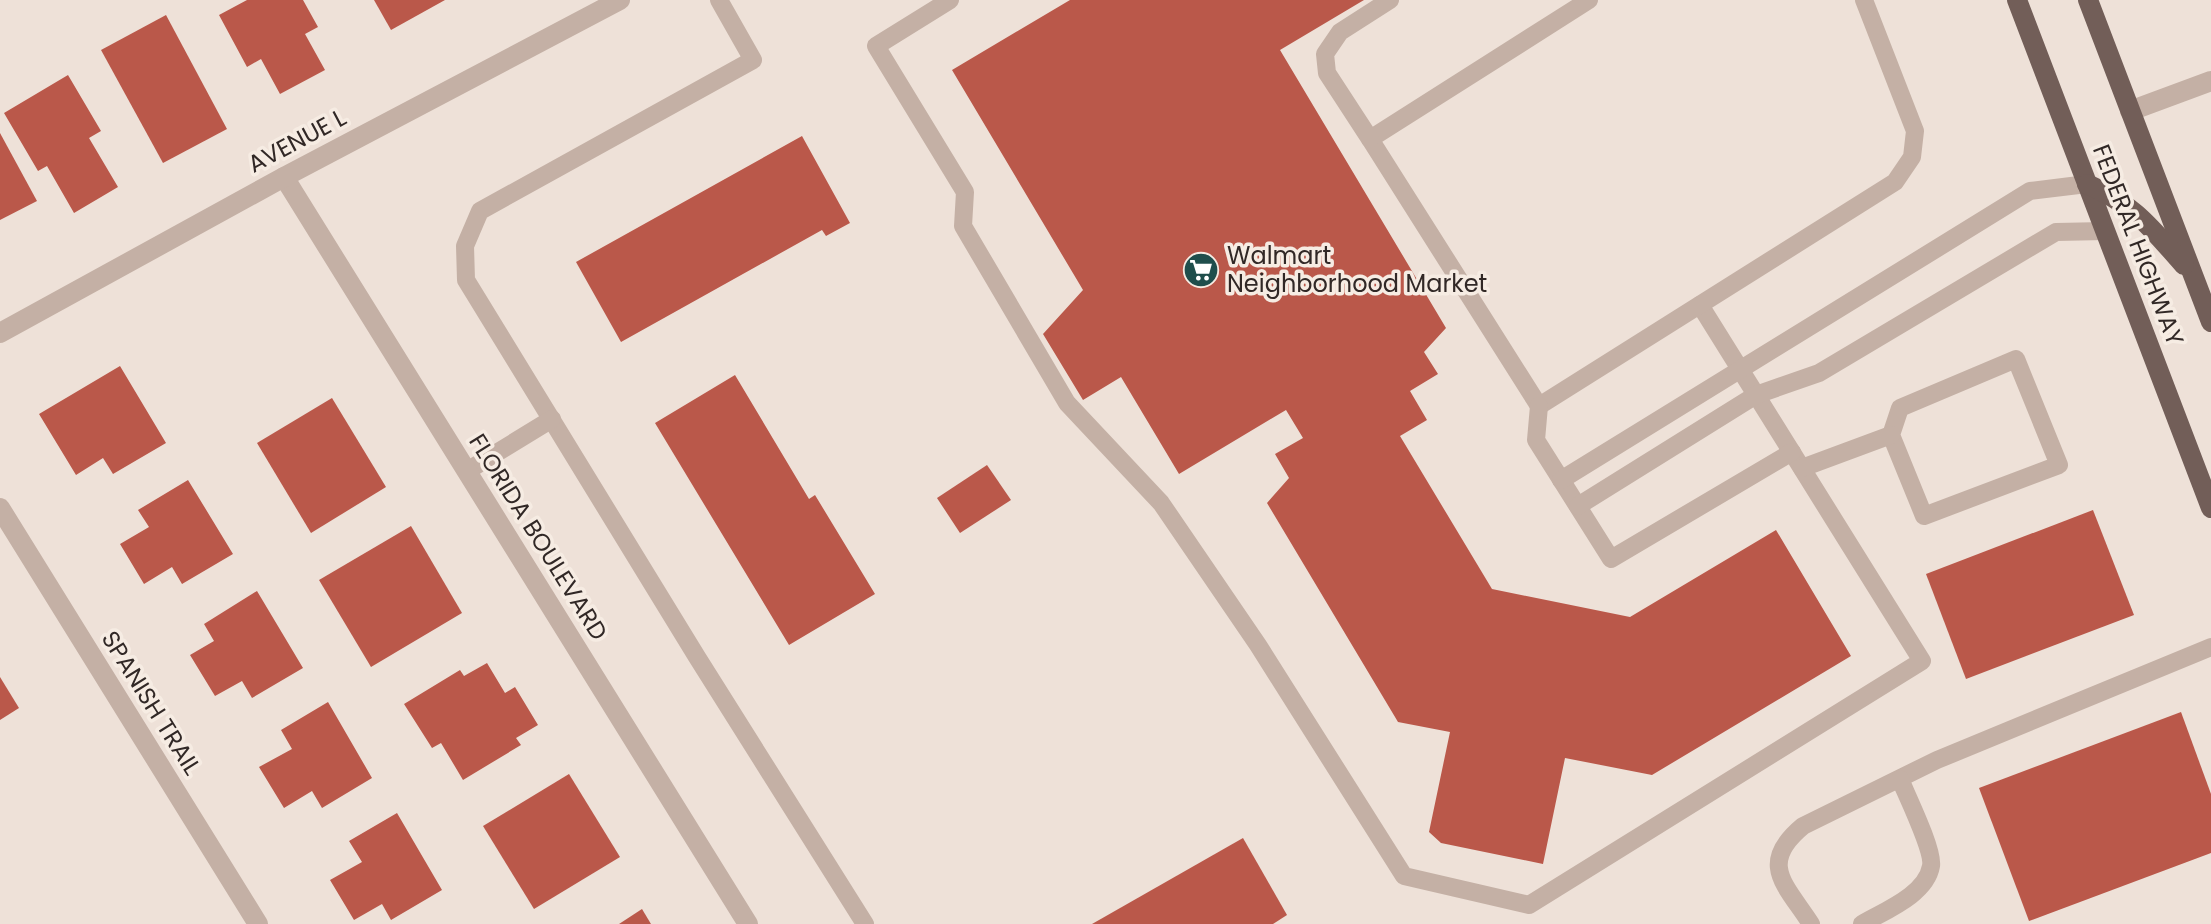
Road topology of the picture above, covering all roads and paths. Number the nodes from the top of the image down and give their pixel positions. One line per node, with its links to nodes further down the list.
1 (620, 0): 13 (street, AVENUE L)
2 (719, 0): 23 (lane)
3 (950, 0): 25 (lane)
4 (1390, 0): 12 (lane)
5 (1589, 0): 9 (lane)
6 (1864, 0): 17 (lane)
7 (2017, 0): 14 (main road, FEDERAL HIGHWAY)
8 (2088, 0): 11 (main road, FEDERAL HIGHWAY)
9 (1565, 6): 12 (lane)
10 (2211, 81): 11 (street)
11 (2130, 111): 16 (main road, FEDERAL HIGHWAY)
12 (1370, 139): 22 (lane)
13 (284, 177): 19 (street, AVENUE L); 26 (street, FLORIDA BOULEVARD)
14 (2087, 184): 15 (main road, FEDERAL HIGHWAY); 16 (main road); 20 (lane)
15 (2105, 231): 21 (lane); 30 (main road, FEDERAL HIGHWAY)
16 (2192, 274): 18 (main road, FEDERAL HIGHWAY)
17 (1700, 305): 20 (lane); 22 (lane)
18 (2211, 322)
19 (0, 333)
20 (1740, 371): 21 (lane); 27 (lane)
21 (1756, 395): 25 (lane); 28 (lane)
22 (1539, 406): 27 (lane)
23 (552, 419): 26 (lane); 35 (lane)
24 (1891, 435): 24 (lane); 25 (lane)
25 (1797, 460): 28 (lane)
26 (467, 471): 34 (street, FLORIDA BOULEVARD)
27 (1561, 480): 28 (lane)
28 (1578, 506)
29 (0, 508): 33 (street, SPANISH TRAIL)
30 (2211, 508)
31 (2211, 647): 32 (lane)
32 (1900, 779): 36 (lane); 37 (lane)
33 (258, 924)
34 (748, 924)
35 (865, 924)
36 (1811, 924)
37 (1862, 924)

